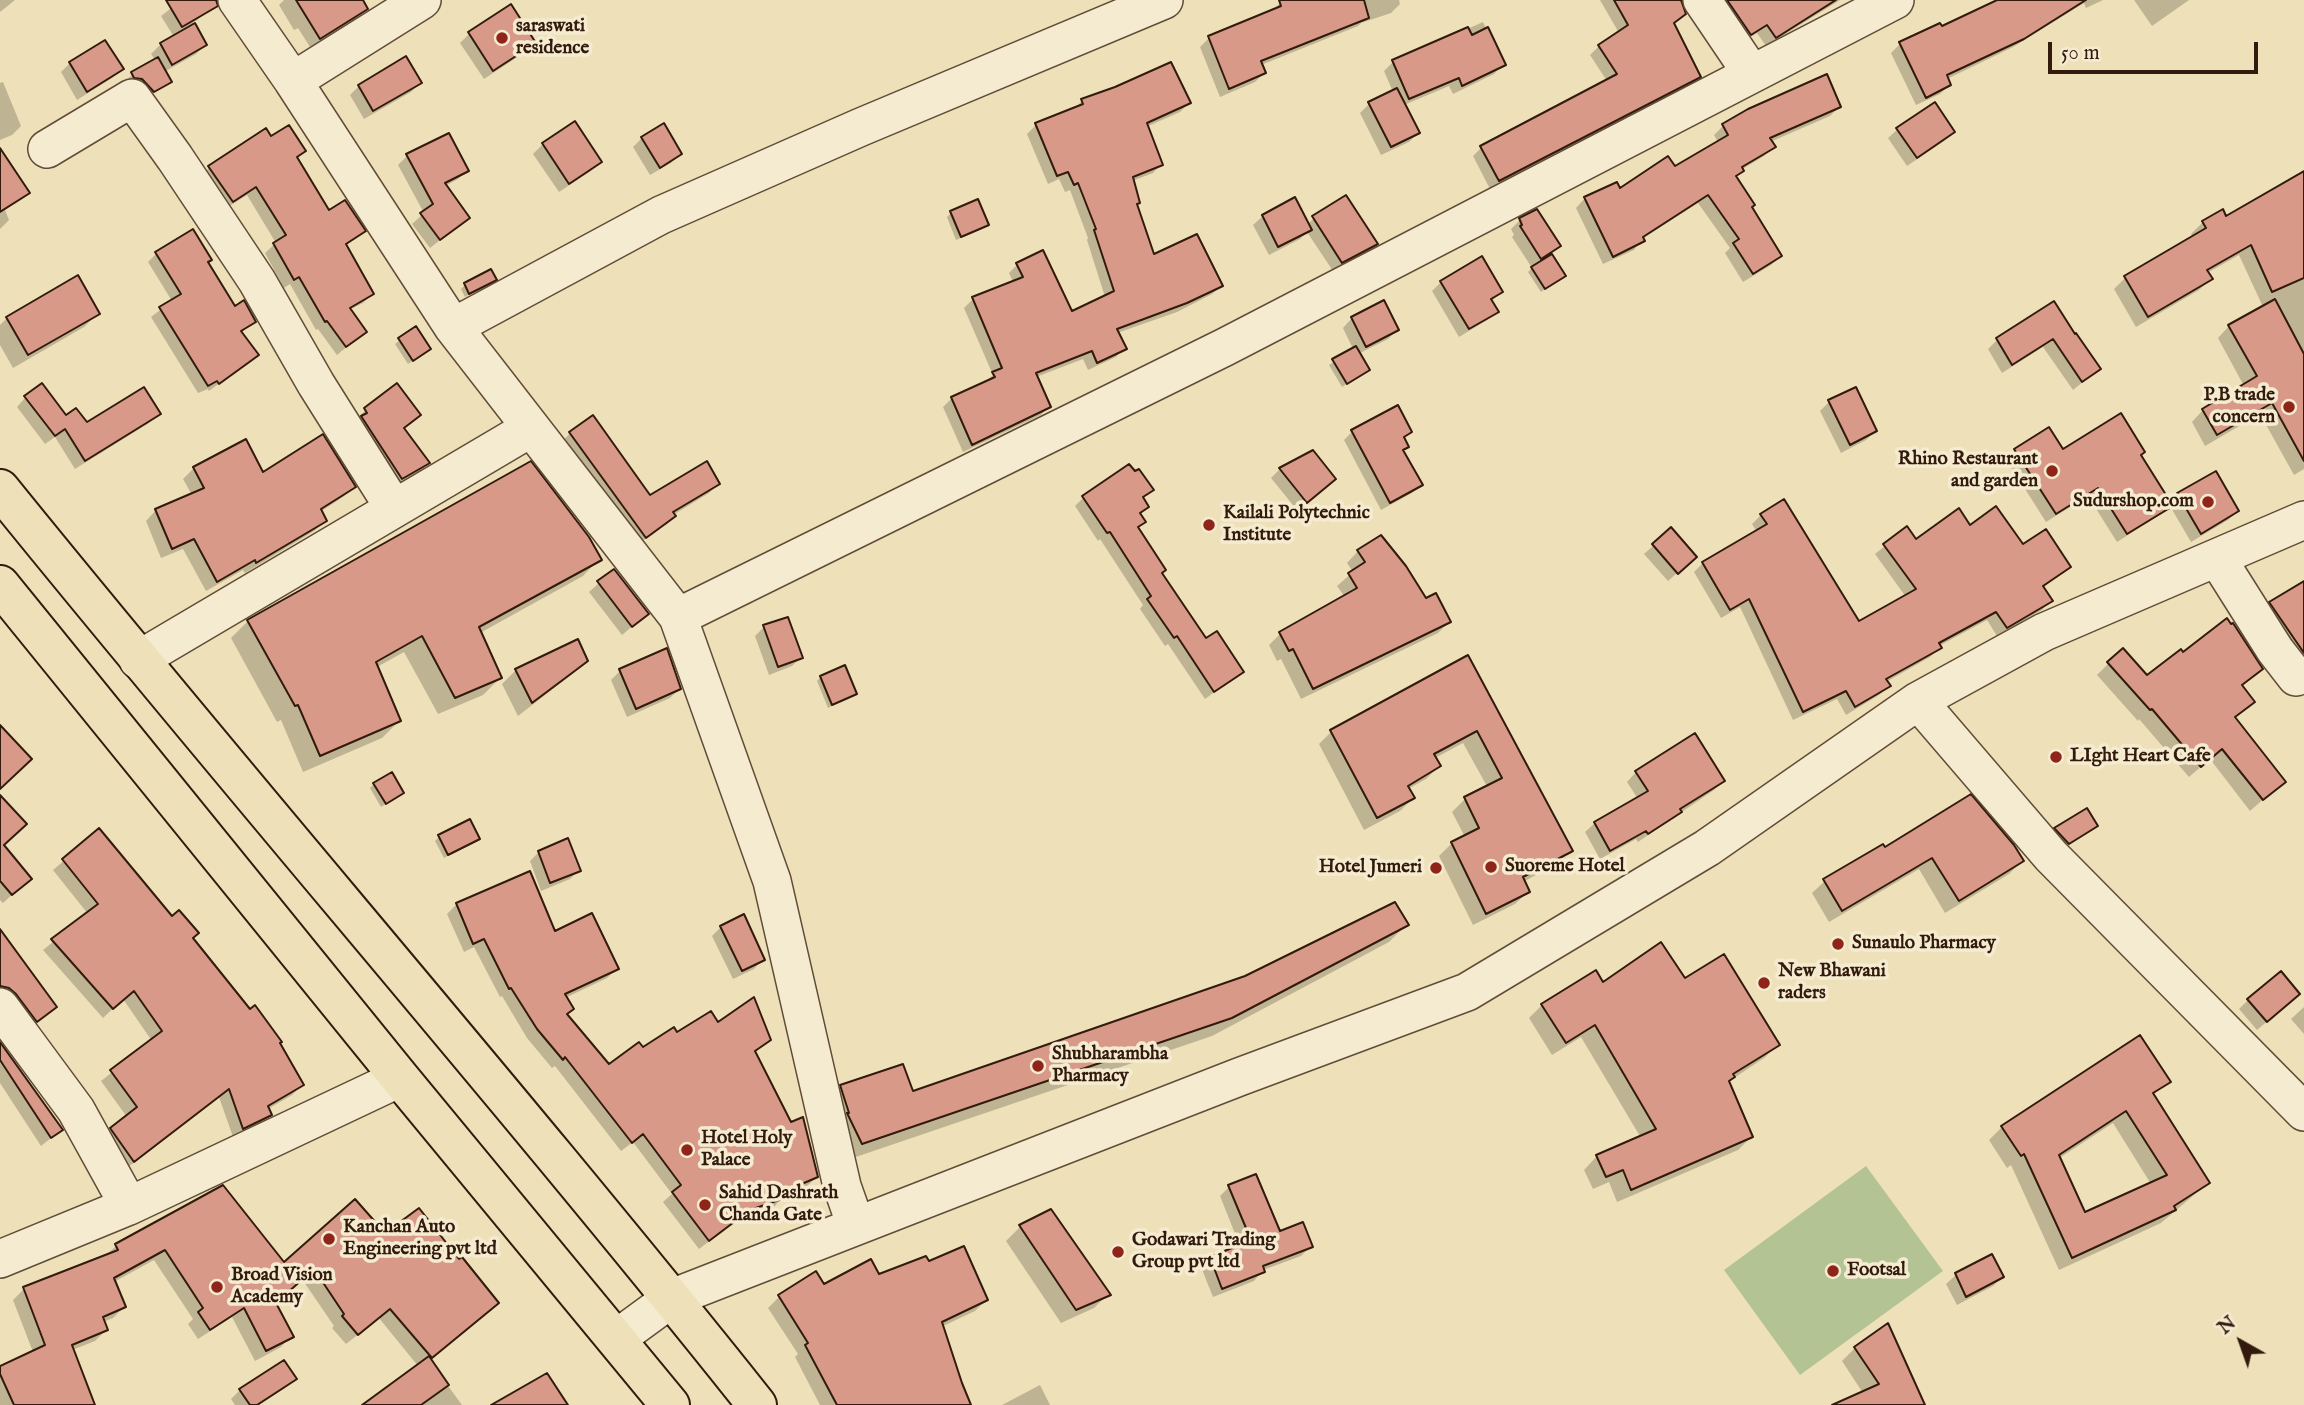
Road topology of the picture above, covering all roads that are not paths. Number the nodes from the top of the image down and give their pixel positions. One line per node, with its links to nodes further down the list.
1 (237, 0): 7 (street)
2 (422, 0): 7 (street)
3 (1164, 0): 9 (street)
4 (1702, 0): 6 (street)
5 (1895, 0): 6 (street)
6 (1752, 74): 16 (street)
7 (293, 81): 9 (street)
8 (47, 149): 12 (street)
9 (453, 327): 10 (street)
10 (531, 428): 12 (street); 16 (street)
11 (0, 489): 17 (highway)
12 (394, 508): 17 (street)
13 (2304, 520): 14 (street)
14 (2217, 558): 18 (street); 19 (street)
15 (0, 585): 21 (highway)
16 (678, 617): 24 (street)
17 (138, 660): 26 (highway)
18 (2296, 677)
19 (1918, 701): 22 (street); 24 (street)
20 (0, 1007): 23 (street)
21 (400, 1078): 23 (street); 27 (highway)
22 (2304, 1112)
23 (129, 1206): 25 (street)
24 (856, 1226): 26 (street)
25 (0, 1259)
26 (672, 1298): 27 (street); 29 (highway)
27 (616, 1339): 28 (highway)
28 (670, 1405)
29 (757, 1405)

